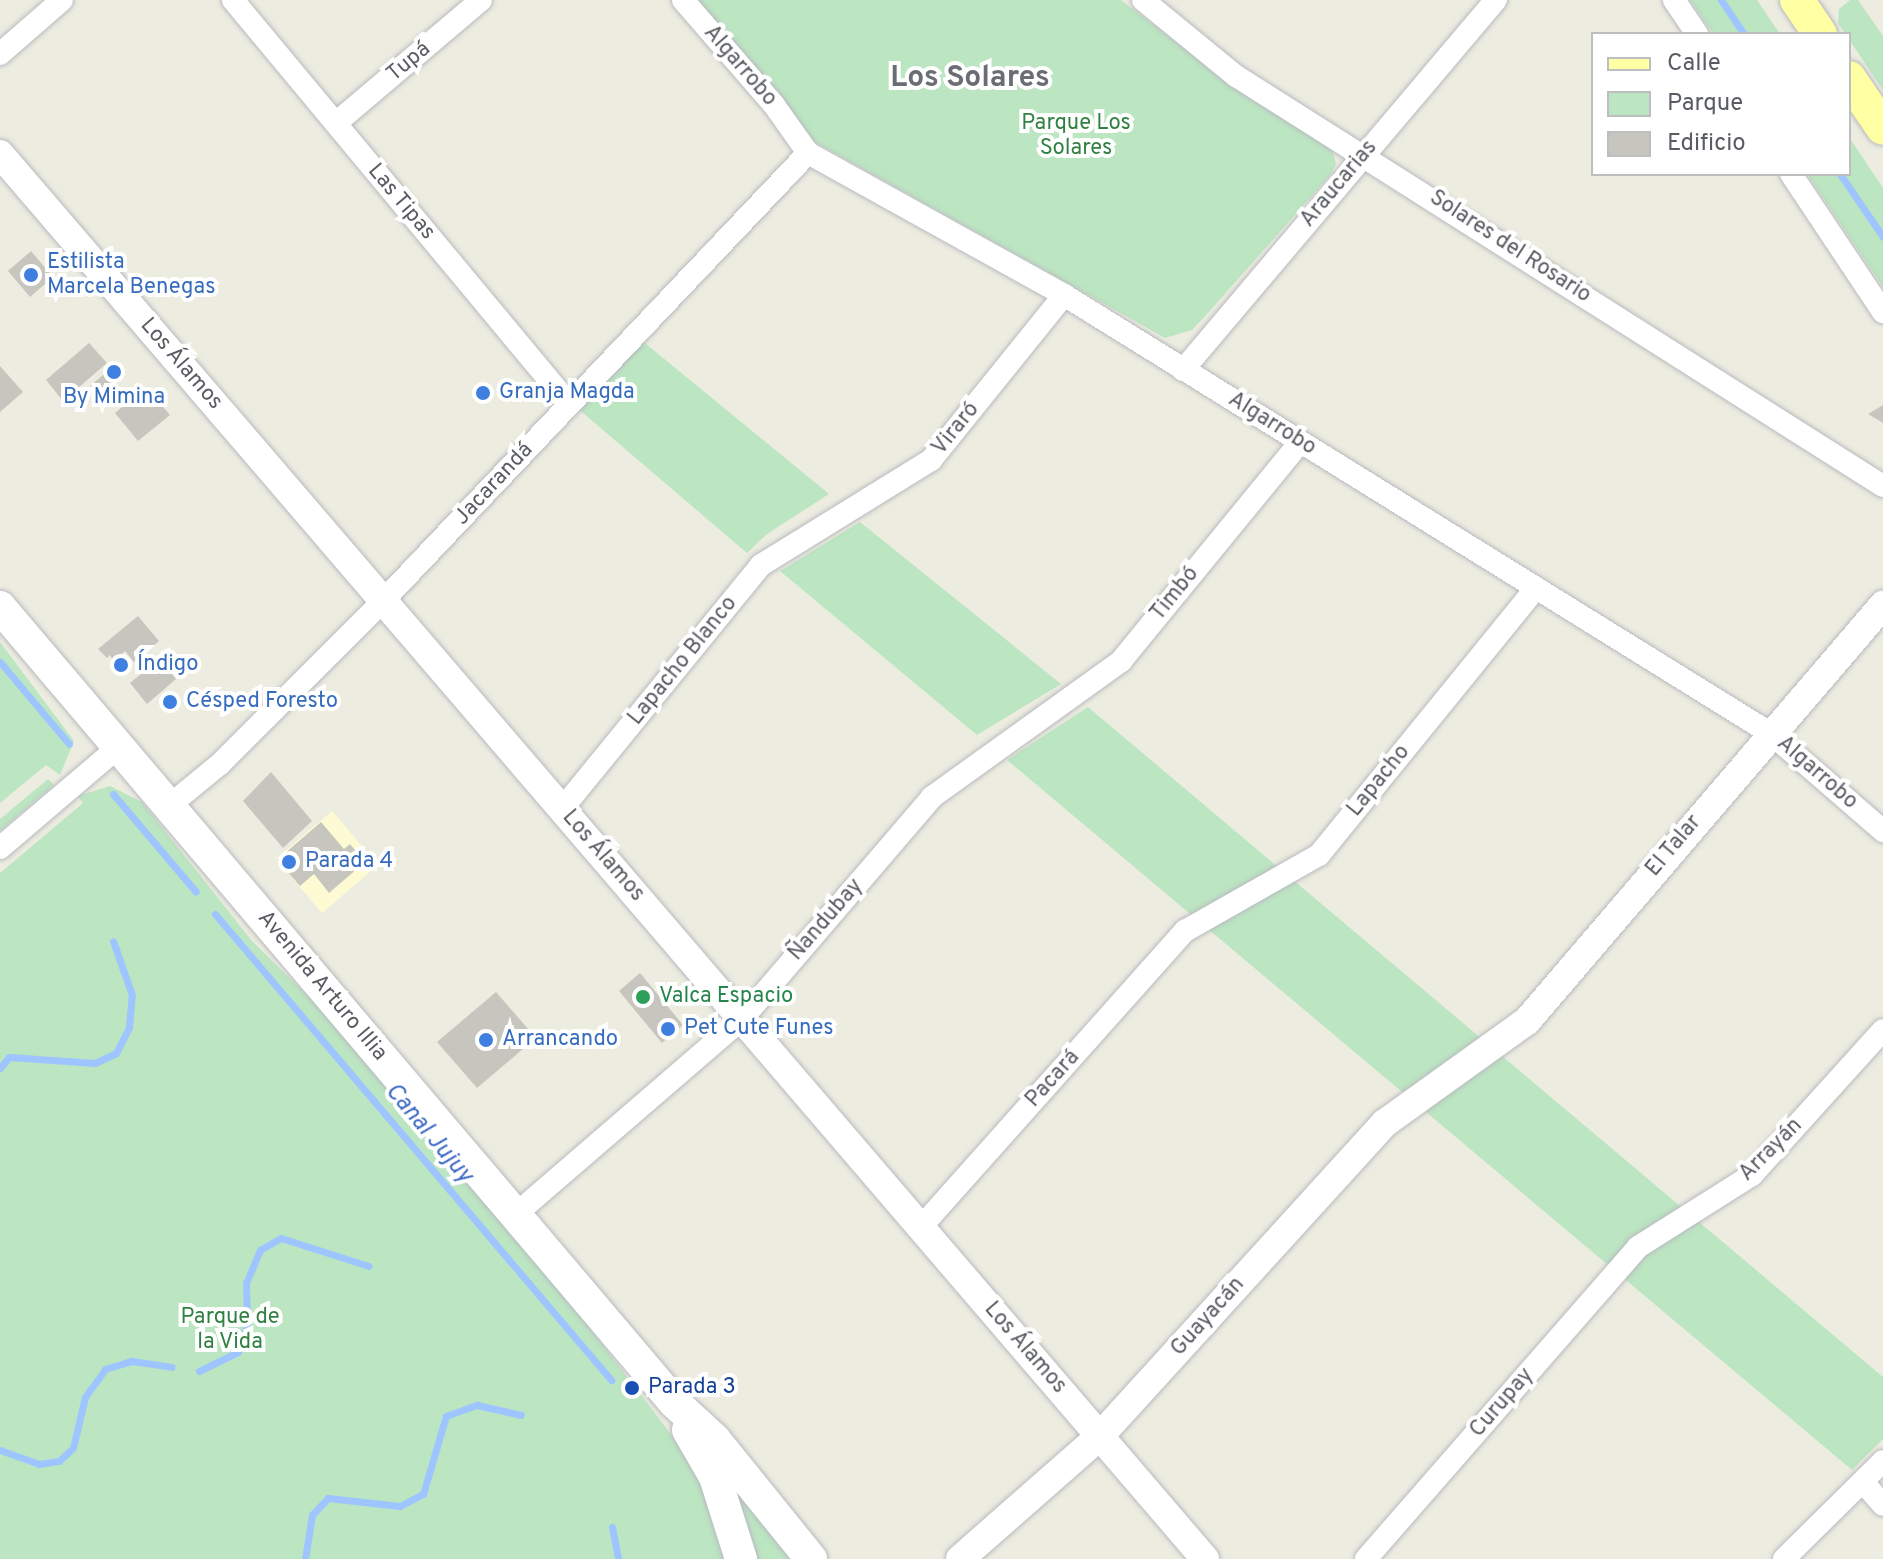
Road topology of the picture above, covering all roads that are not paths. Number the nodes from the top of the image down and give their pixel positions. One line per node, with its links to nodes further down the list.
1 (62, 0): 11 (street)
2 (233, 0): 13 (street, Las Tipas)
3 (481, 0): 13 (street, Tupá)
4 (683, 0): 15 (street, Algarrobo)
5 (1143, 0): 17 (street, Solares del Rosario)
6 (1496, 0): 17 (street, Araucarias)
7 (1674, 0): 9 (street)
8 (1797, 0): 10 (main road)
9 (1696, 32)
10 (1819, 32)
11 (0, 54)
12 (1851, 81): 14 (main road)
13 (336, 123): 22 (street, Las Tipas)
14 (1883, 128)
15 (808, 153): 19 (street, Algarrobo); 22 (street, Jacarandá)
16 (0, 154): 27 (street, Los Álamos)
17 (1362, 156): 21 (street, Araucarias); 24 (street, Solares del Rosario)
18 (1792, 176): 20 (street)
19 (1064, 295): 21 (street, Algarrobo); 25 (street, Viraró)
20 (1883, 312)
21 (1183, 370): 23 (street, Algarrobo)
22 (569, 404): 27 (street, Jacarandá)
23 (1300, 442): 26 (street, Algarrobo); 30 (street, Timbó)
24 (1883, 486)
25 (818, 530): 34 (street, Lapacho Blanco)
26 (1536, 588): 31 (street, Algarrobo); 37 (street, Lapacho)
27 (383, 601): 33 (street, Jacarandá); 34 (street, Los Álamos)
28 (1883, 605): 31 (street, El Talar)
29 (0, 607): 32 (main road, Avenida Arturo Illia)
30 (1031, 725): 38 (street, Ñandubay)
31 (1770, 733): 35 (street, Algarrobo); 40 (street, El Talar)
32 (120, 746): 33 (main road, Avenida Arturo Illia); 36 (street)
33 (170, 805): 41 (main road, Avenida Arturo Illia)
34 (562, 809): 38 (street, Los Álamos)
35 (1883, 831)
36 (0, 848)
37 (1185, 931): 42 (street, Pacará)
38 (742, 1019): 41 (street, Ñandubay); 42 (street, Los Álamos)
39 (1883, 1030): 43 (street, Arrayán)
40 (1453, 1074): 45 (street, Guayacán)
41 (516, 1214): 44 (main road, Avenida Arturo Illia)
42 (921, 1227): 45 (street, Los Álamos)
43 (1638, 1247): 53 (street, Curupay)
44 (674, 1402): 49 (main road, Avenida Arturo Illia); 50 (main road, Avenida Arturo Illia)
45 (1100, 1436): 51 (street, Guayacán); 52 (street, Los Álamos)
46 (1883, 1461): 47 (street)
47 (1863, 1482): 48 (street); 54 (street)
48 (1883, 1505)
49 (741, 1559)
50 (811, 1559)
51 (960, 1559)
52 (1205, 1559)
53 (1366, 1559)
54 (1784, 1559)

